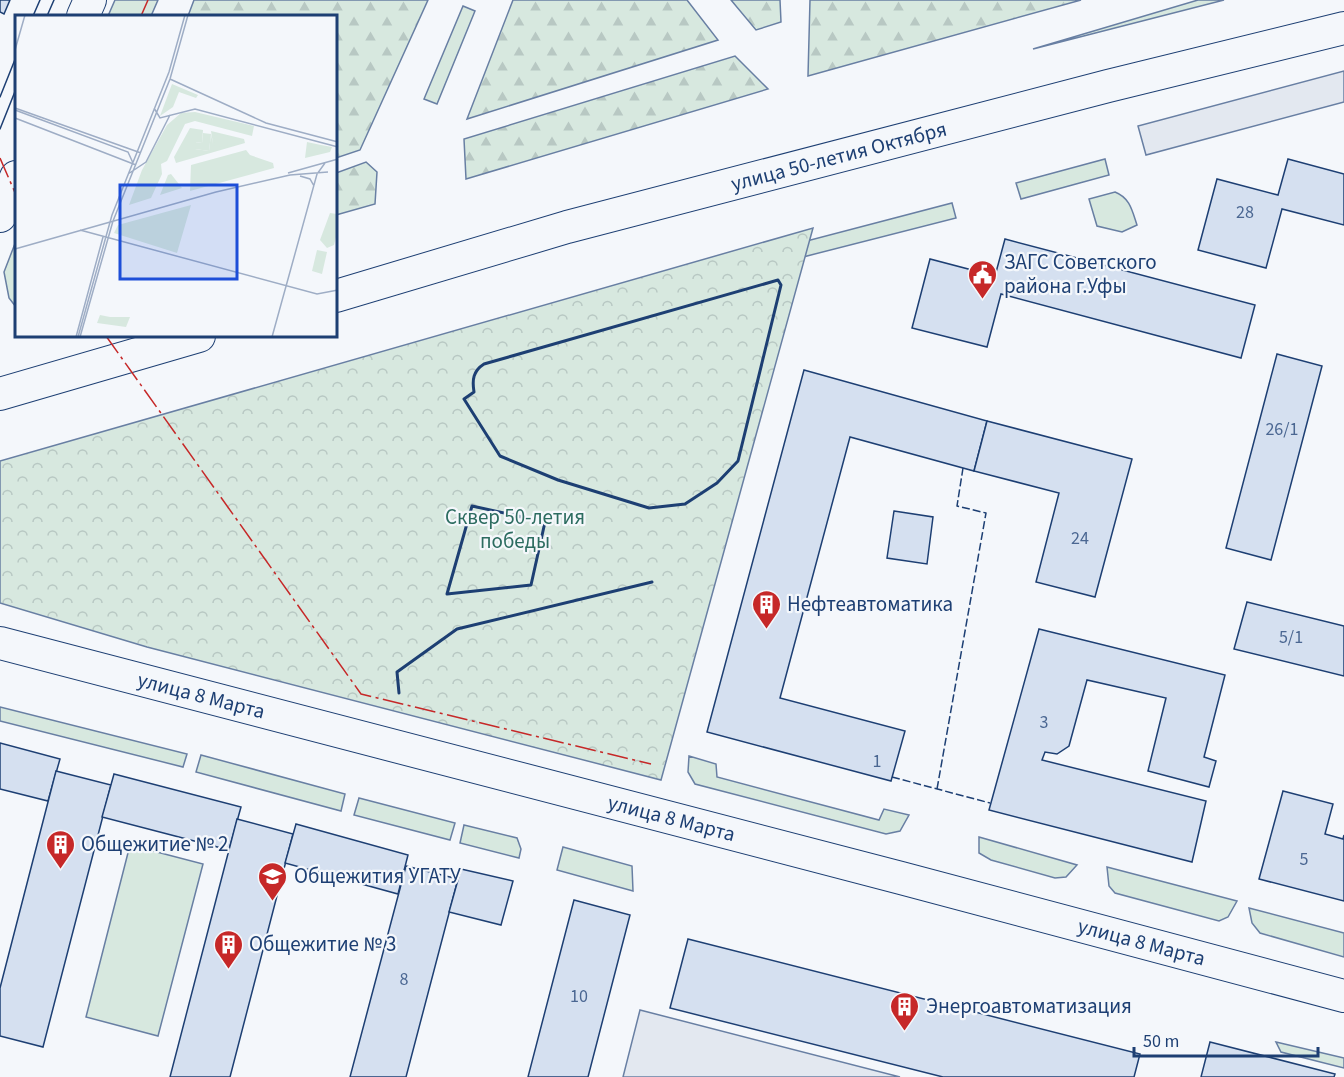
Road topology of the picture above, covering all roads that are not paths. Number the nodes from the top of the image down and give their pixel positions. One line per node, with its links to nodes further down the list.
1 (90, 0): 2 (main road)
2 (83, 15)
3 (1344, 28): 6 (main road, улица 50-летия Октября)
4 (15, 179): 5 (main road)
5 (0, 216)
6 (338, 295)
7 (192, 338): 8 (main road)
8 (0, 394)
9 (0, 643): 10 (main road, улица 8 Марта)
10 (1344, 996)

